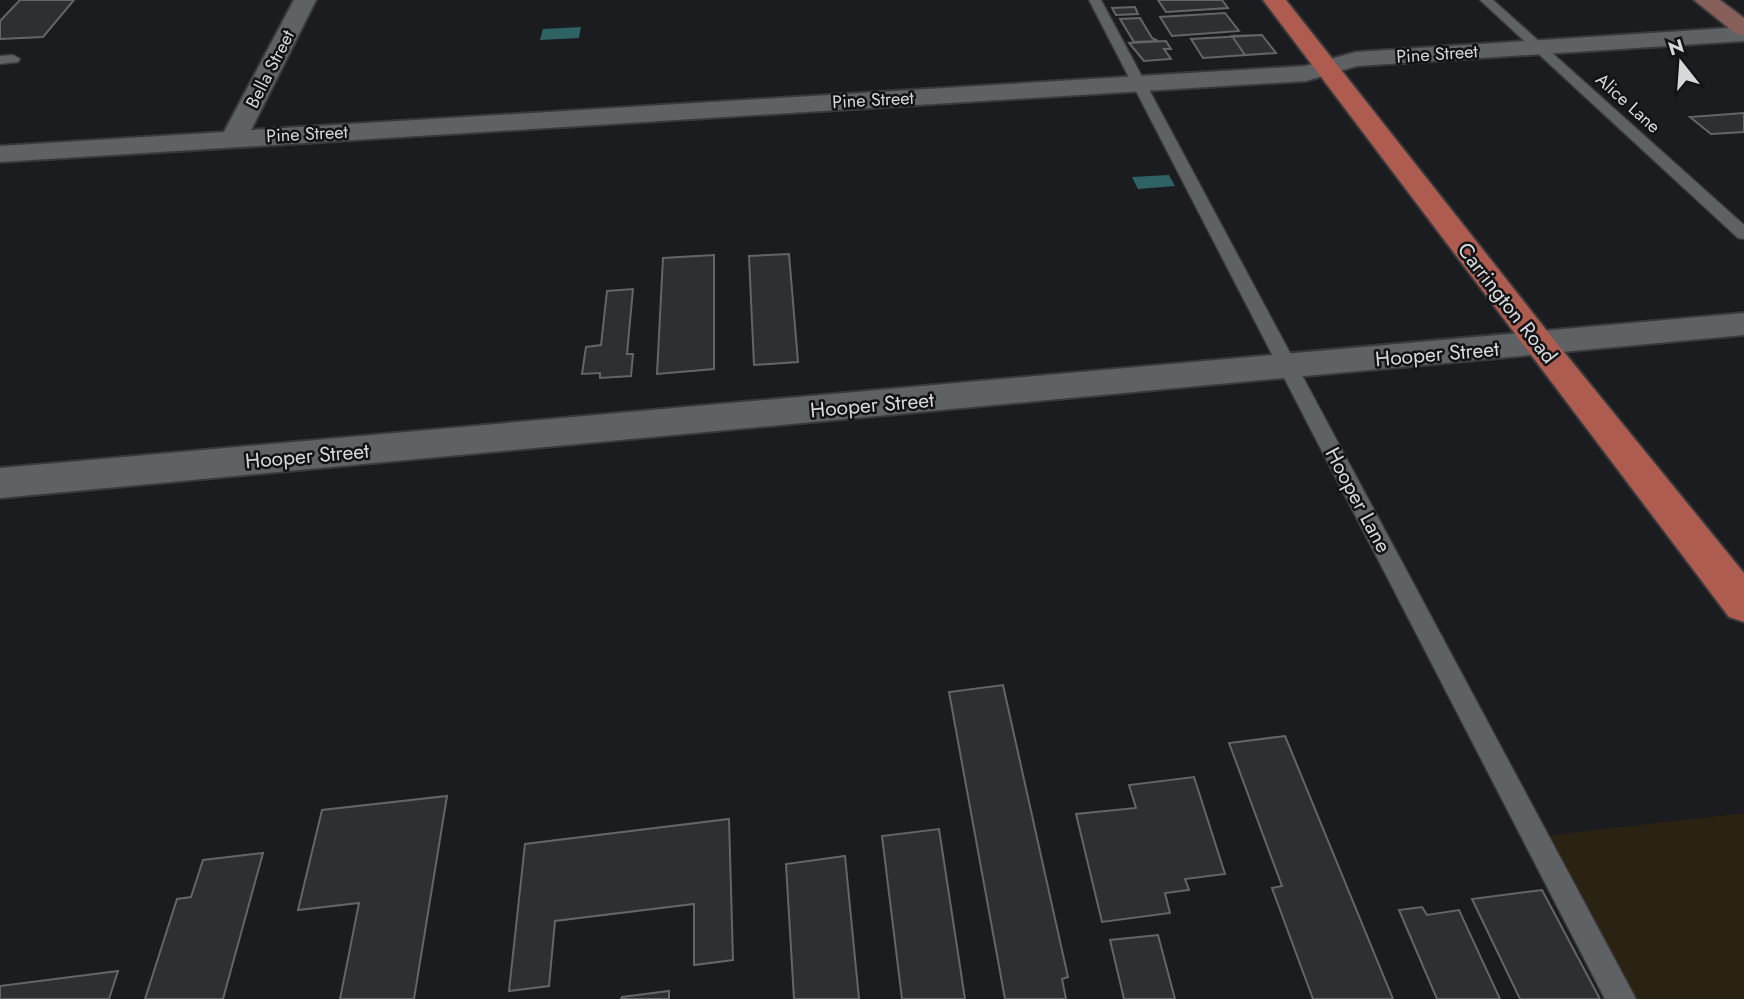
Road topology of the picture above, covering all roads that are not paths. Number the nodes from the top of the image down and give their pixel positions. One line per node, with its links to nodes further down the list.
1 (305, 0): 10 (street, Bella Street)
2 (1095, 0): 9 (lane, Hooper Lane)
3 (1274, 0): 8 (main road, Carrington Road)
4 (1486, 0): 7 (lane, Alice Lane)
5 (1705, 0): 6 (street)
6 (1744, 32): 7 (street, Pine Street)
7 (1538, 48): 8 (street, Pine Street); 12 (lane, Alice Lane)
8 (1325, 67): 9 (street, Pine Street); 14 (main road, Carrington Road)
9 (1139, 84): 10 (street, Pine Street); 15 (lane, Hooper Lane)
10 (234, 138): 11 (street, Pine Street)
11 (0, 154)
12 (1744, 234)
13 (1744, 324): 14 (street, Hooper Street)
14 (1539, 344): 15 (street, Hooper Street); 17 (main road, Carrington Road)
15 (1288, 368): 16 (street, Hooper Street); 18 (lane, Hooper Lane)
16 (0, 483)
17 (1744, 604)
18 (1621, 999)

